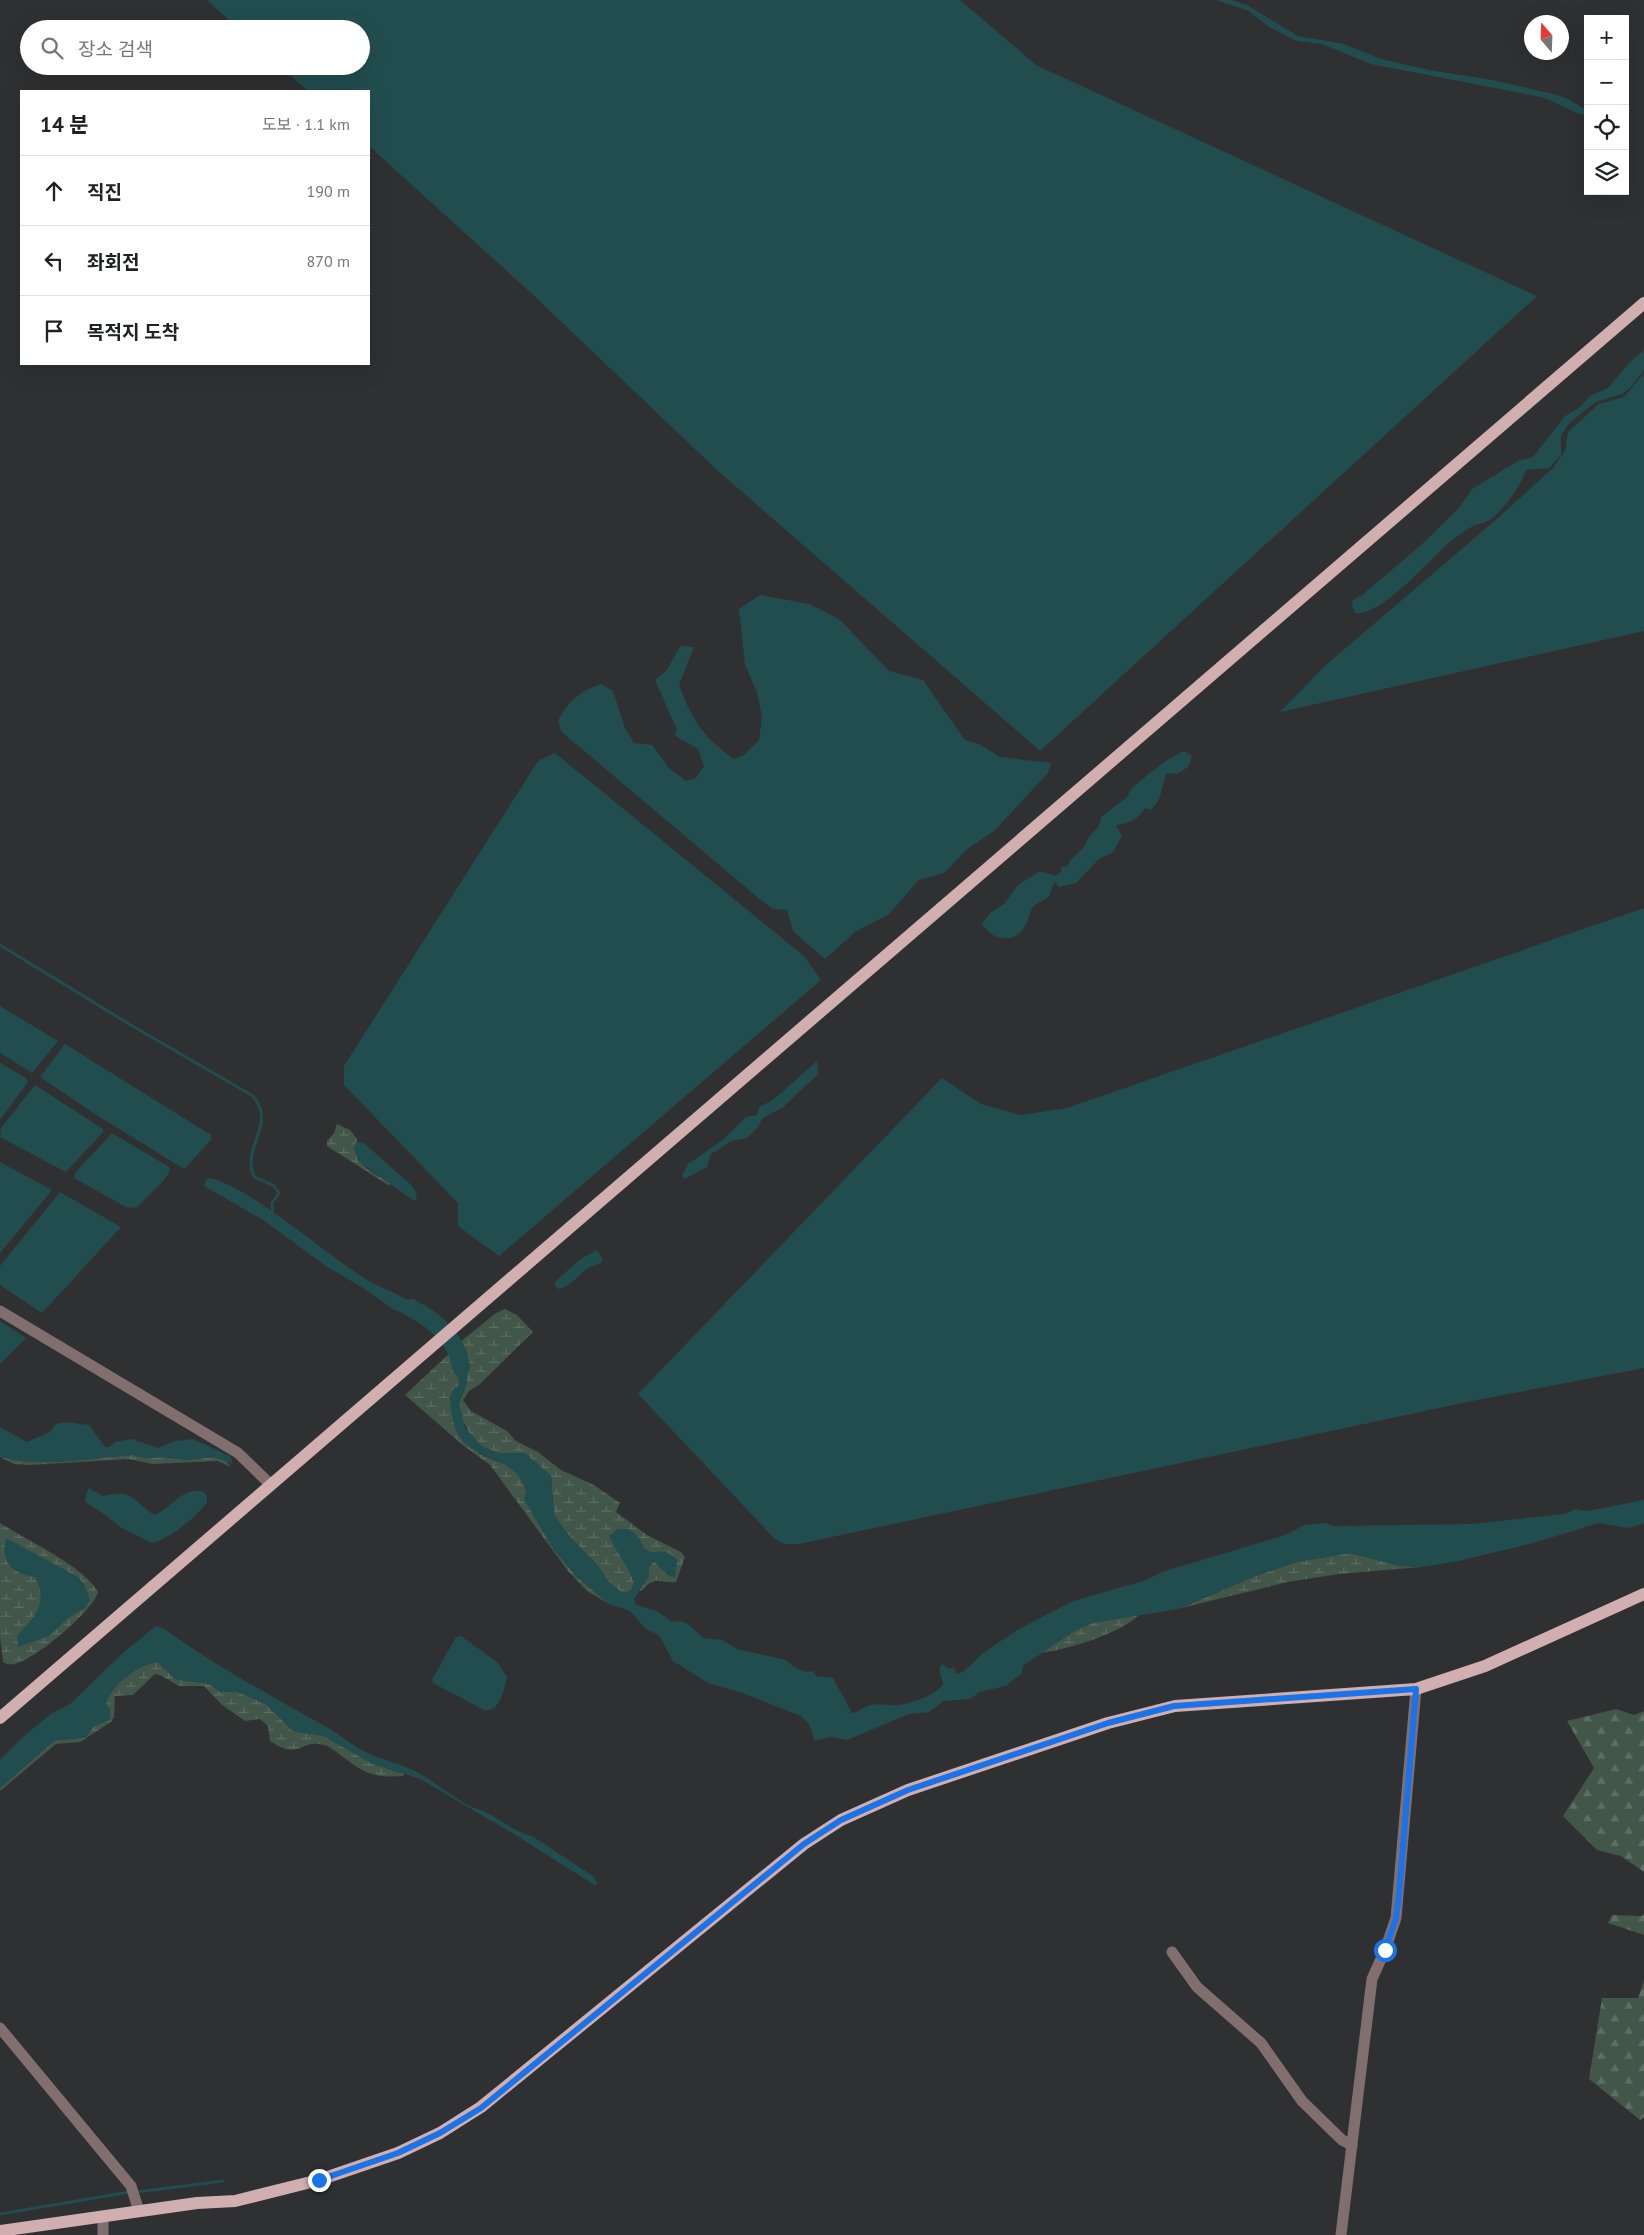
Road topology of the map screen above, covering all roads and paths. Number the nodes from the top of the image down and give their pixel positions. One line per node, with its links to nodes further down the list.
1 (1644, 303): 3 (main road)
2 (0, 1311): 3 (street)
3 (271, 1485): 6 (main road)
4 (1644, 1594): 5 (main road)
5 (1416, 1689): 9 (street); 10 (main road)
6 (0, 1718)
7 (1172, 1952): 9 (street)
8 (0, 2028): 10 (street)
9 (1352, 2145): 14 (street)
10 (139, 2211): 11 (main road)
11 (104, 2216): 12 (main road); 13 (street)
12 (0, 2231)
13 (103, 2235)
14 (1340, 2235)

